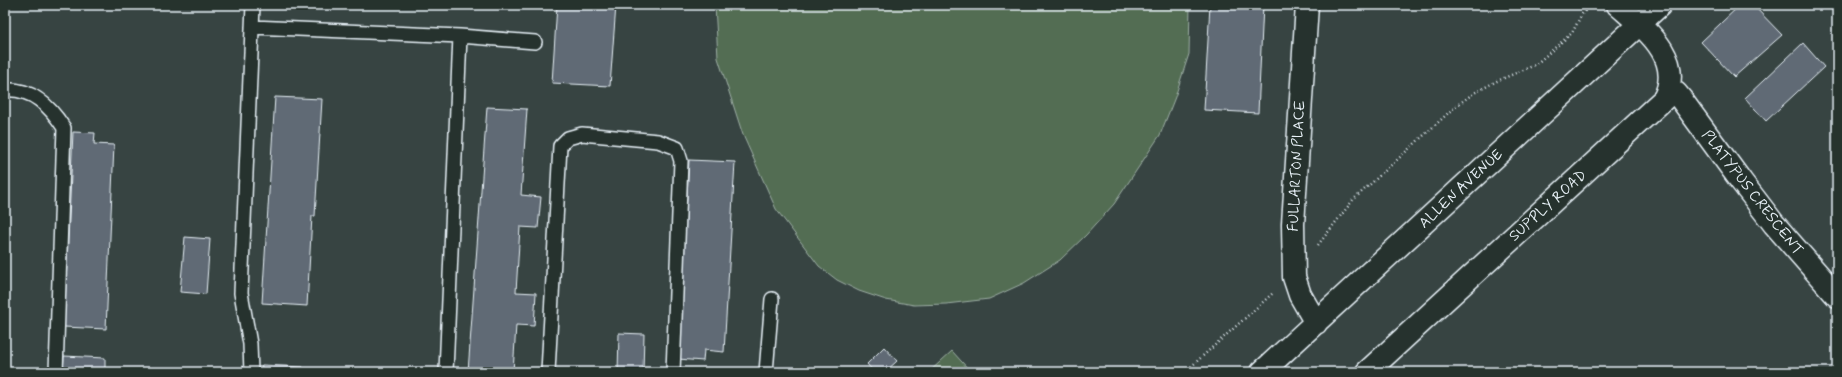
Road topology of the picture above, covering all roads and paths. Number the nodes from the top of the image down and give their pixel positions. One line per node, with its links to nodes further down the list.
1 (253, 5): 7 (lane)
2 (1307, 5): 12 (street, FULLARTON PLACE)
3 (1591, 5): 12 (path)
4 (1618, 5): 6 (street)
5 (1660, 5): 6 (street, ALLEN AVENUE)
6 (1639, 24): 11 (street); 15 (street, ALLEN AVENUE)
7 (252, 27): 8 (lane); 17 (lane)
8 (460, 36): 9 (lane); 18 (lane)
9 (535, 42)
10 (5, 90): 16 (lane)
11 (1669, 90): 13 (street, PLATYPUS CRESCENT); 24 (street, SUPPLY ROAD)
12 (1294, 272): 15 (street, FULLARTON PLACE); 22 (path)
13 (1837, 296)
14 (772, 299): 21 (lane)
15 (1316, 323): 23 (street, ALLEN AVENUE)
16 (56, 372)
17 (251, 372)
18 (446, 372)
19 (548, 372): 20 (lane)
20 (673, 372)
21 (766, 372)
22 (1185, 372)
23 (1262, 372)
24 (1367, 372)

